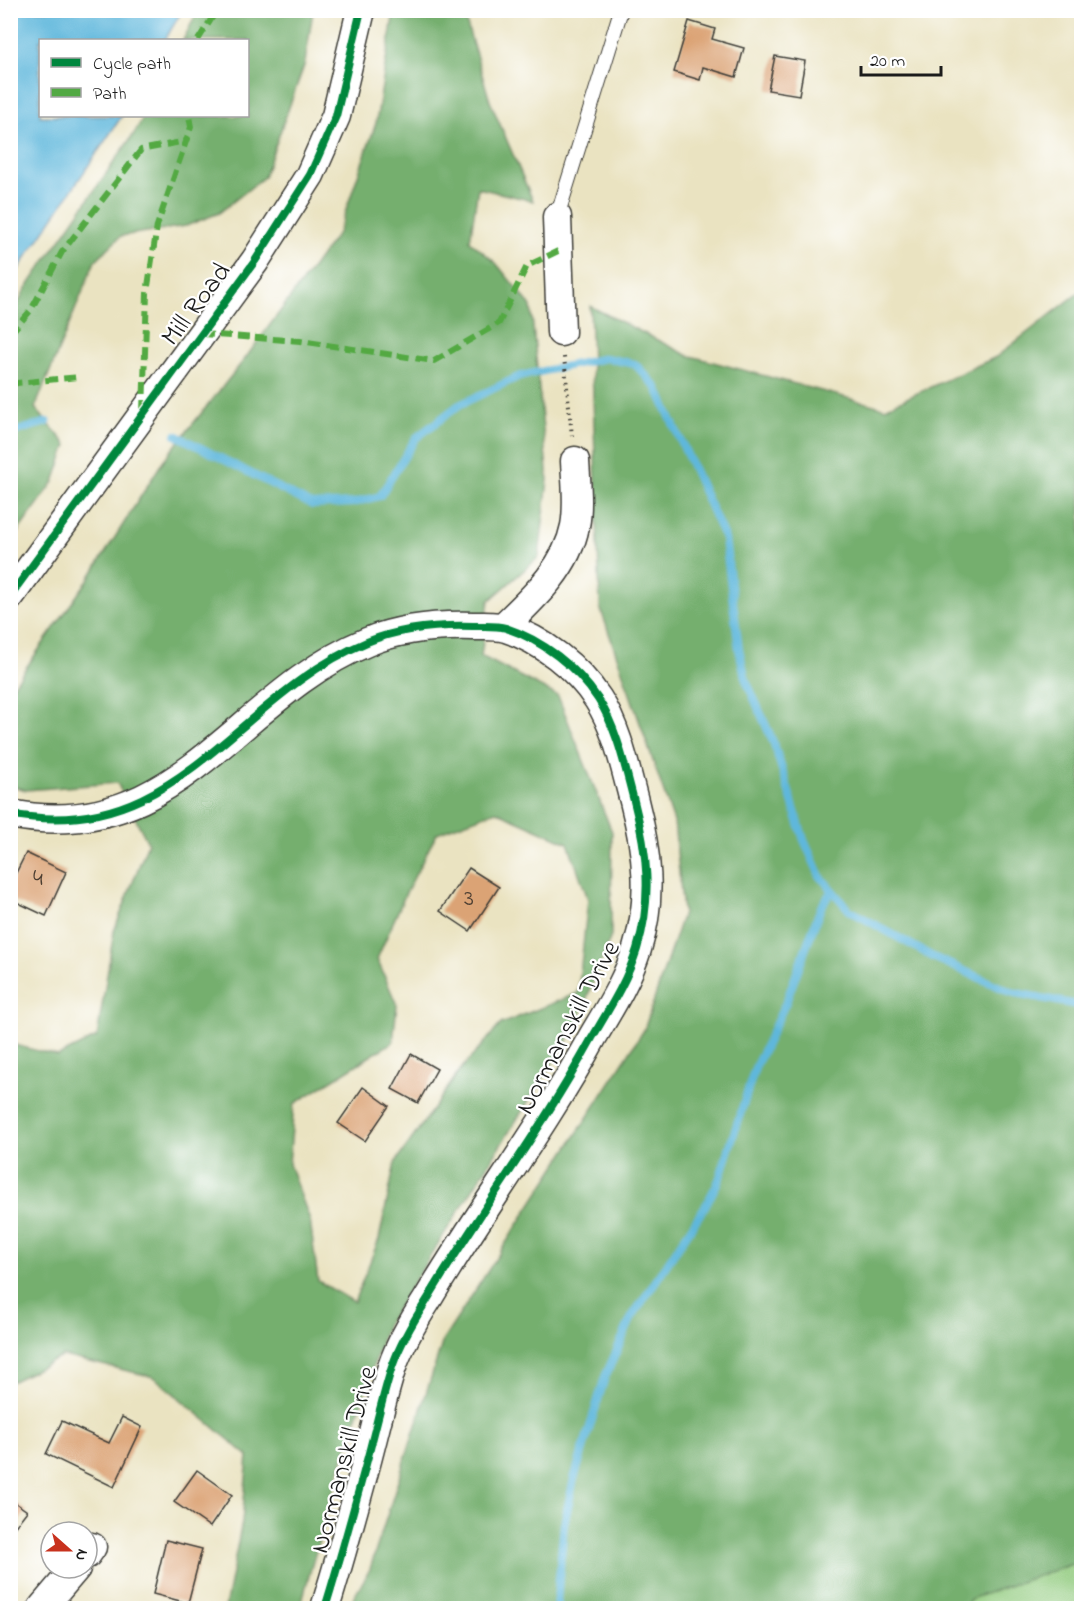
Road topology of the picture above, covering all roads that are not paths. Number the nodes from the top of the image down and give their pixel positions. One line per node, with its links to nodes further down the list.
1 (361, 10): 6 (street, Mill Road)
2 (621, 10): 3 (lane)
3 (557, 217): 4 (street)
4 (561, 332)
5 (575, 461): 7 (street)
6 (10, 596)
7 (503, 627): 8 (street, Normanskill Drive); 11 (street, Normanskill Drive)
8 (10, 814)
9 (66, 1580): 10 (street)
10 (42, 1608)
11 (325, 1608)

